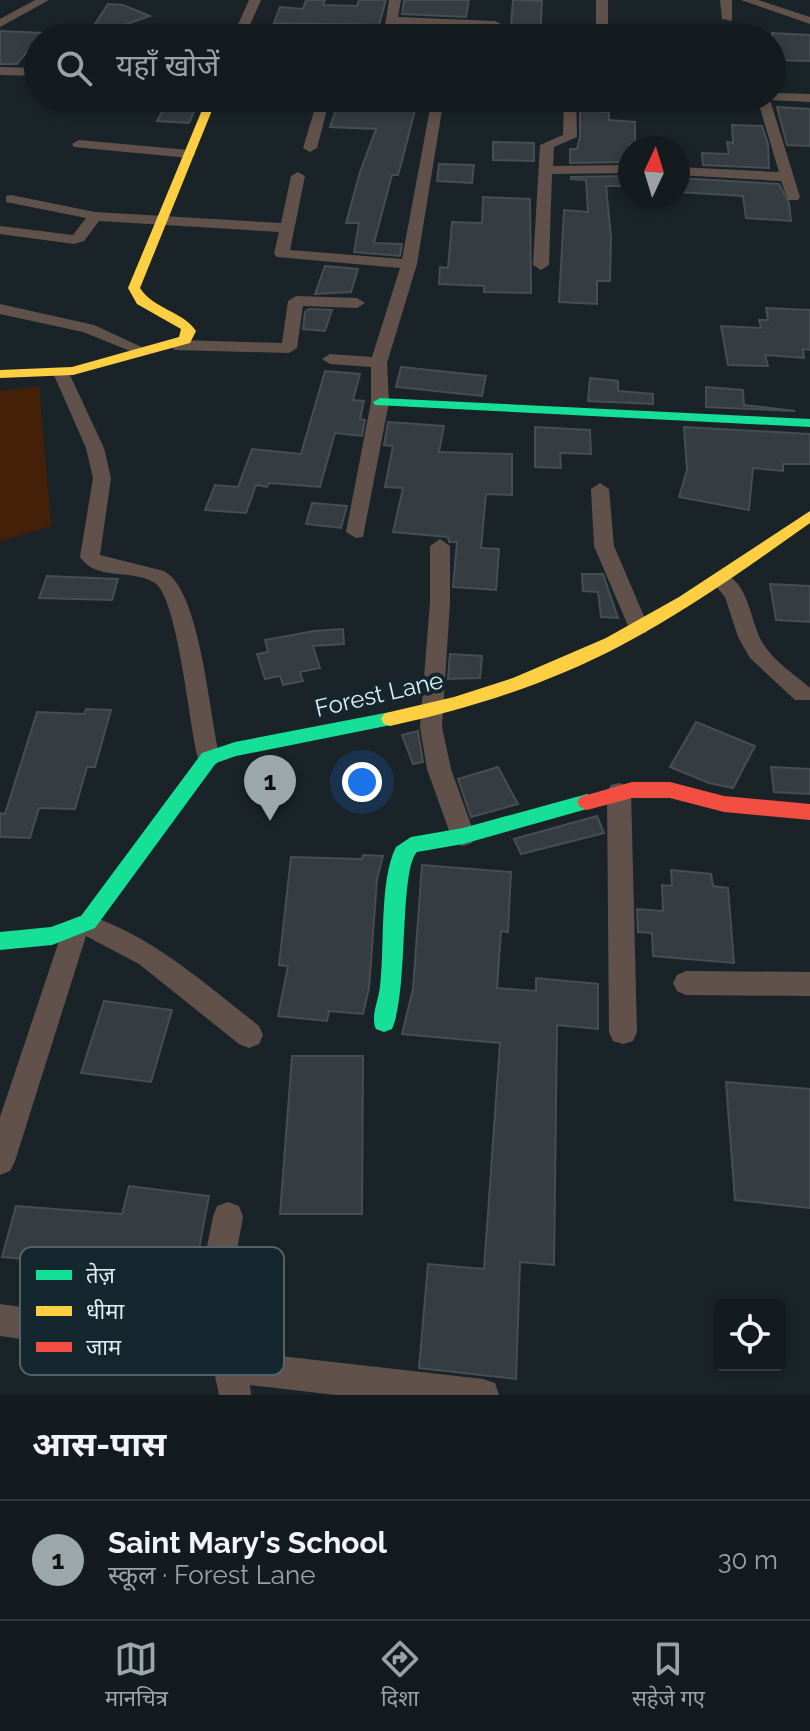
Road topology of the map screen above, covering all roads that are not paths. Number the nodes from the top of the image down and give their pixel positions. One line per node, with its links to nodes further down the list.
1 (43, 0): 10 (street)
2 (255, 0): 11 (street)
3 (395, 0): 8 (street)
4 (602, 0): 14 (street)
5 (726, 0): 7 (street)
6 (747, 0): 9 (street)
7 (728, 19)
8 (392, 20): 12 (street); 13 (street)
9 (810, 21)
10 (0, 24)
11 (244, 24)
12 (391, 24)
13 (495, 24)
14 (602, 24)
15 (0, 71): 16 (street)
16 (24, 72)
17 (786, 97): 18 (street)
18 (810, 98)
19 (206, 112): 26 (street)
20 (320, 112): 25 (street)
21 (436, 112): 38 (street)
22 (570, 112): 28 (street)
23 (767, 112): 31 (street)
24 (79, 144): 26 (street)
25 (310, 148)
26 (189, 154): 35 (street)
27 (618, 169): 28 (street)
28 (546, 170): 39 (street)
29 (690, 172): 31 (street)
30 (298, 176): 36 (street)
31 (787, 177): 32 (street)
32 (793, 197)
33 (11, 199): 34 (street)
34 (95, 216): 35 (street); 37 (street)
35 (161, 220): 36 (street); 42 (street)
36 (288, 228): 38 (street)
37 (0, 230)
38 (409, 264): 45 (street)
39 (541, 265)
40 (357, 303): 42 (street)
41 (0, 309): 43 (street)
42 (175, 345): 43 (street)
43 (140, 350): 46 (street)
44 (330, 359): 45 (street)
45 (379, 363): 48 (street)
46 (61, 373): 47 (street); 58 (street)
47 (0, 374)
48 (380, 402): 49 (street); 52 (street)
49 (810, 423)
50 (600, 489): 55 (street)
51 (810, 516): 54 (street, Forest Lane)
52 (356, 532)
53 (440, 546): 57 (street)
54 (720, 579): 55 (street, Forest Lane); 56 (street)
55 (639, 628): 57 (street, Forest Lane)
56 (803, 694)
57 (430, 711): 58 (street, Forest Lane); 61 (street)
58 (209, 758): 62 (street)
59 (619, 792): 60 (street); 61 (street); 67 (street)
60 (810, 812)
61 (463, 836): 66 (street)
62 (81, 927): 63 (street); 68 (street); 69 (street)
63 (0, 941)
64 (686, 983): 65 (street)
65 (810, 984)
66 (384, 1022)
67 (623, 1032)
68 (249, 1035)
69 (0, 1161)
70 (228, 1217): 71 (street)
71 (222, 1247)
72 (0, 1320): 73 (street)
73 (20, 1323)
74 (232, 1381): 75 (street)
75 (483, 1395)

